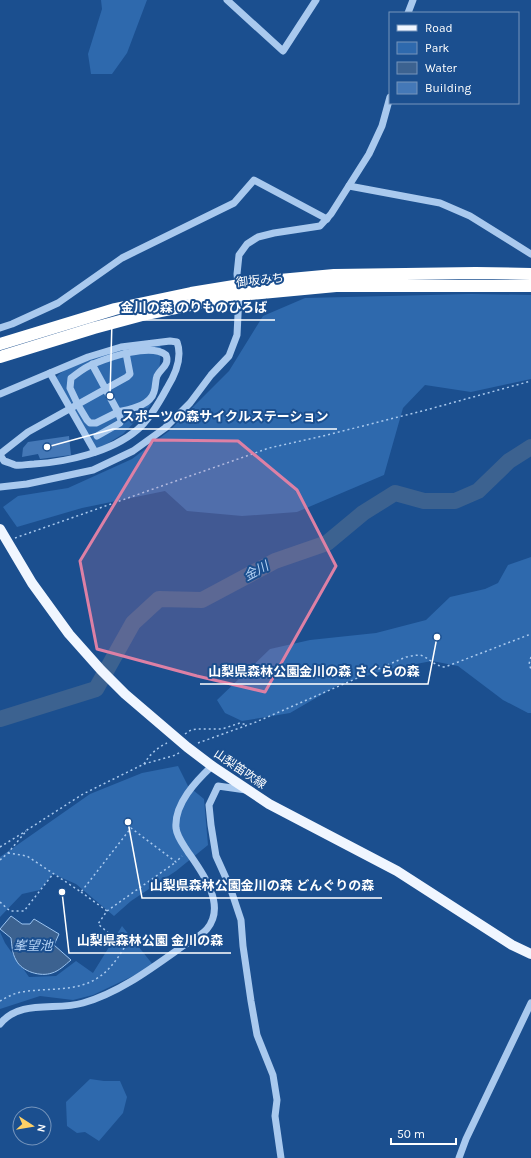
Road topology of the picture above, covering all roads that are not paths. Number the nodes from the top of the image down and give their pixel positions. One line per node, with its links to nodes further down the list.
1 (227, 0): 2 (street)
2 (316, 0)
3 (413, 0): 4 (street)
4 (408, 12)
5 (389, 101): 6 (street)
6 (349, 186): 7 (street); 8 (street)
7 (327, 219): 11 (street); 12 (street)
8 (531, 254)
9 (531, 274): 11 (highway, 御坂みち)
10 (531, 286): 11 (highway, 御坂みち)
11 (238, 290): 13 (highway, 御坂みち); 14 (highway, 御坂みち); 27 (street)
12 (0, 328)
13 (94, 328): 16 (highway, 御坂みち); 18 (highway)
14 (0, 344)
15 (126, 353): 17 (street); 20 (street); 23 (street)
16 (0, 357)
17 (92, 364): 20 (street); 22 (street)
18 (0, 366)
19 (50, 373): 21 (street); 25 (street); 25 (street)
20 (105, 390): 22 (street); 23 (street)
21 (0, 394)
22 (78, 405): 23 (street); 26 (street)
23 (118, 412): 24 (street)
24 (97, 436)
25 (95, 452): 26 (street)
26 (0, 454)
27 (0, 487)
28 (0, 529): 29 (main road, 山梨笛吹線)
29 (212, 766): 30 (main road, 山梨笛吹線); 33 (street)
30 (246, 790): 31 (main road, 山梨笛吹線); 34 (street)
31 (531, 954)
32 (531, 1003): 35 (street)
33 (0, 1024)
34 (280, 1158)
35 (459, 1158)

